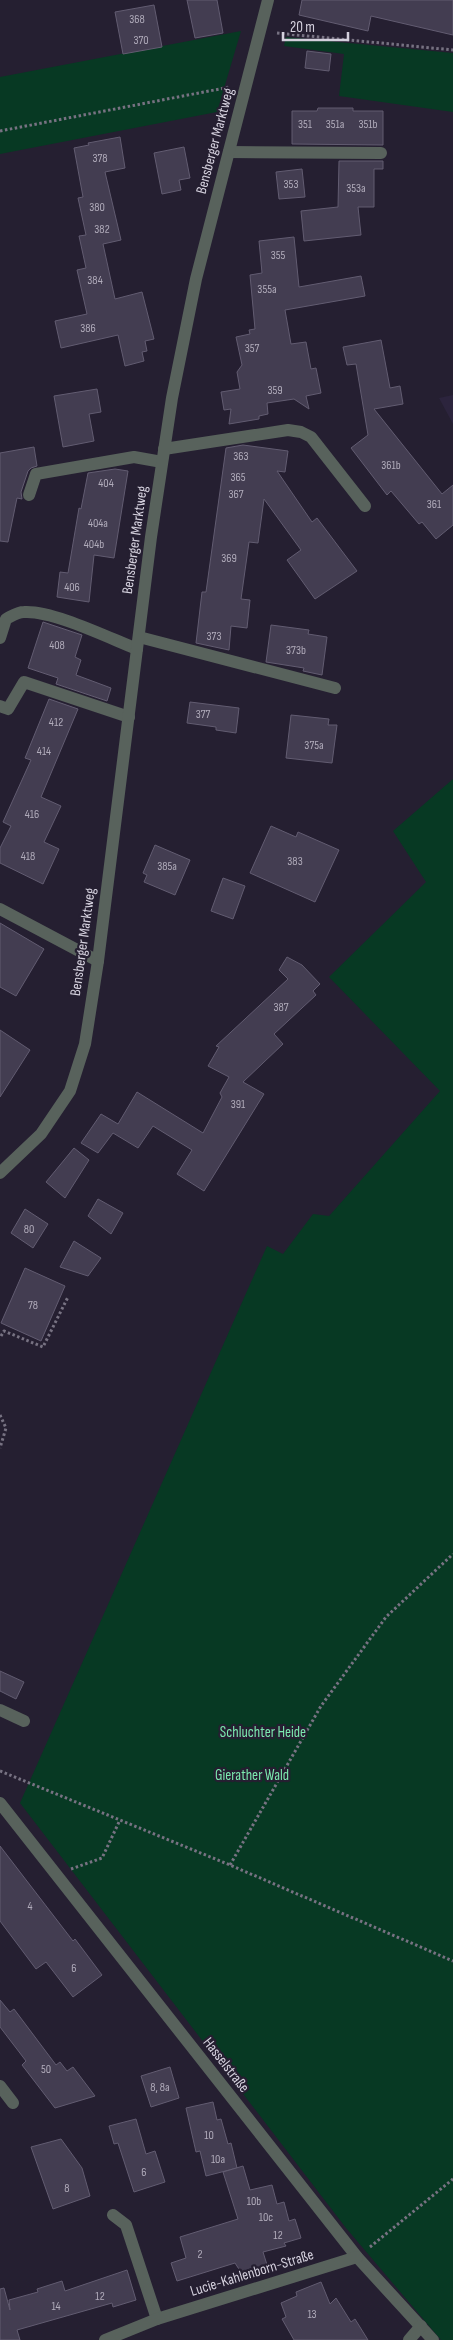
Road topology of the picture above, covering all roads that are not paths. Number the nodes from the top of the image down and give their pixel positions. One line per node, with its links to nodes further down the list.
1 (268, 0): 2 (street, Bensberger Marktweg)
2 (229, 152): 3 (street); 4 (street, Bensberger Marktweg)
3 (381, 153)
4 (164, 449): 5 (street, Bensberger Marktweg); 7 (street)
5 (162, 462): 6 (street); 9 (street, Bensberger Marktweg)
6 (28, 495)
7 (365, 506)
8 (0, 638): 9 (street)
9 (138, 643): 10 (street); 12 (street, Bensberger Marktweg)
10 (335, 688)
11 (0, 706): 12 (street)
12 (129, 717): 14 (street, Bensberger Marktweg)
13 (0, 909): 14 (street)
14 (98, 961): 15 (street, Bensberger Marktweg)
15 (0, 1173)
16 (0, 1710): 17 (street)
17 (24, 1721)
18 (0, 1803): 22 (street, Hasselstraße)
19 (0, 2086): 20 (street)
20 (13, 2103)
21 (114, 2215): 23 (street)
22 (357, 2258): 23 (street, Lucie-Kahlenborn-Straße); 24 (street, Hasselstraße)
23 (157, 2319): 25 (street, Lucie-Kahlenborn-Straße)
24 (421, 2326): 26 (street); 27 (street, Hasselstraße)
25 (105, 2340)
26 (408, 2340)
27 (433, 2340)

